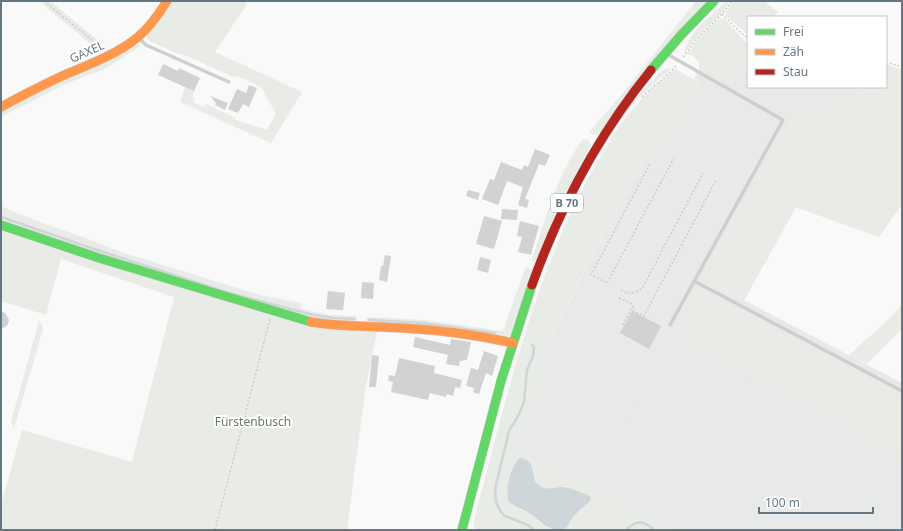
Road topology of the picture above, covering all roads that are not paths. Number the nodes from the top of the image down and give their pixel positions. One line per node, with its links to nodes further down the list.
1 (167, 1): 3 (street, GAXEL)
2 (714, 1): 4 (street, B 70)
3 (139, 37): 5 (lane); 6 (street, GAXEL)
4 (666, 53): 8 (lane); 10 (street, B 70)
5 (229, 82)
6 (1, 107)
7 (1, 225): 10 (street)
8 (694, 280): 9 (lane); 11 (lane)
9 (670, 325)
10 (513, 343): 12 (street, B 70)
11 (902, 391)
12 (462, 530)

